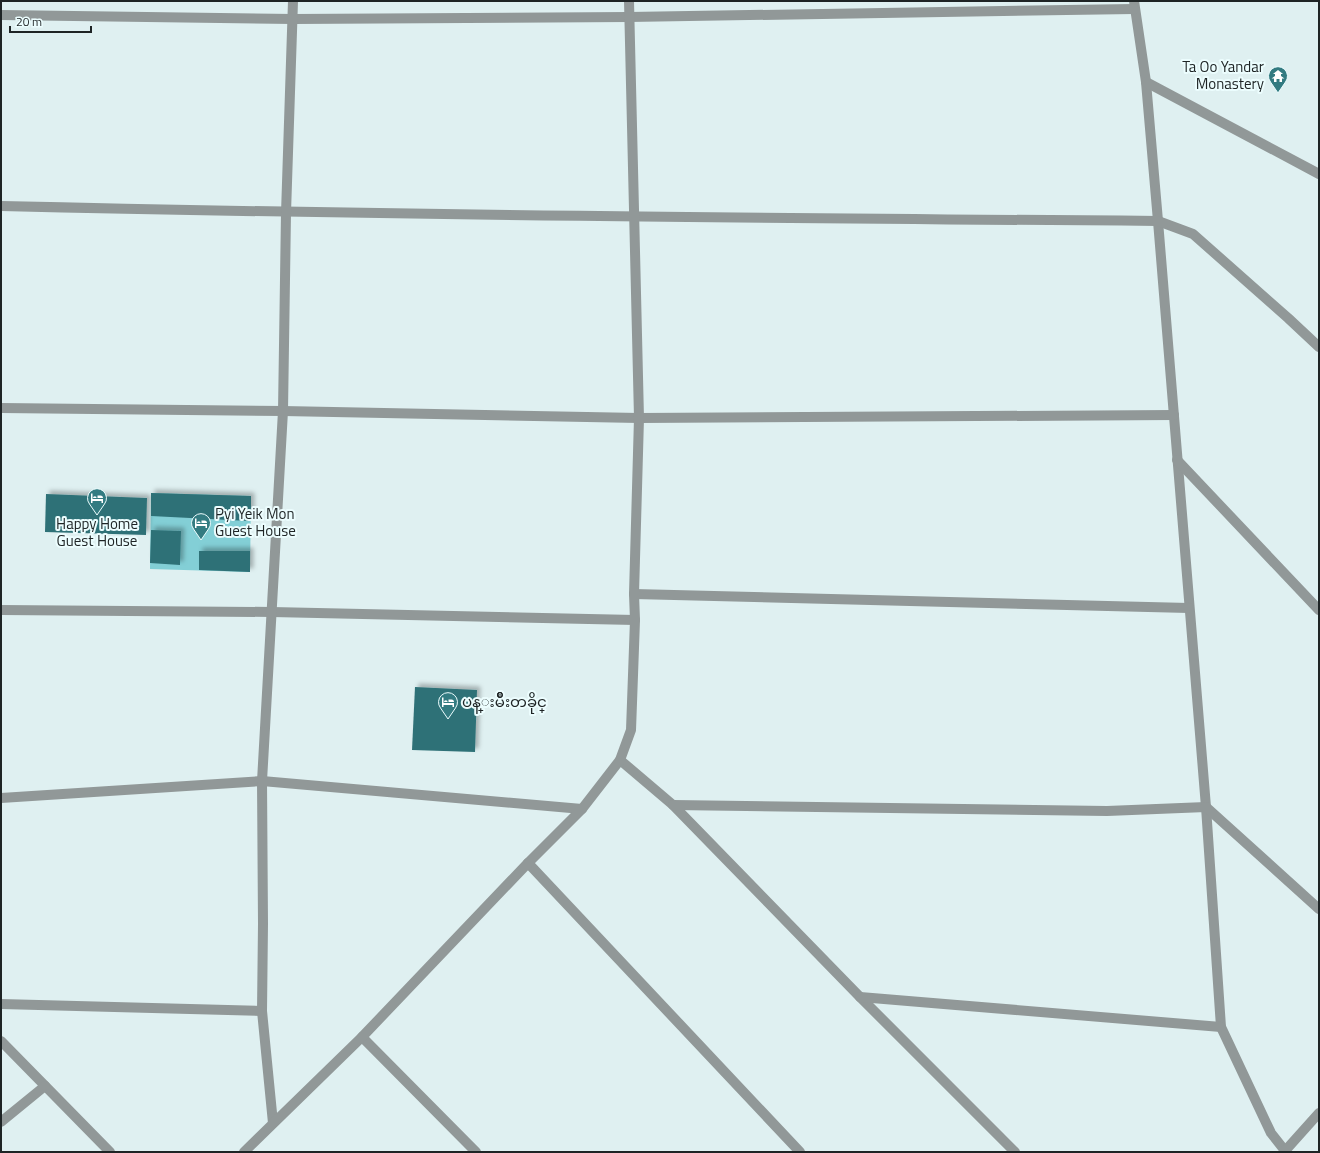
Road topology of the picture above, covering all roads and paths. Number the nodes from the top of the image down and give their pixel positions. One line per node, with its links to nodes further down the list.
1 (293, 1): 6 (street)
2 (629, 1): 5 (street)
3 (1134, 5): 5 (street); 7 (street)
4 (1, 15): 6 (street)
5 (630, 17): 6 (street); 11 (street)
6 (293, 19): 10 (street)
7 (1146, 82): 8 (street); 12 (street)
8 (1319, 174)
9 (1, 206): 10 (street)
10 (286, 212): 11 (street); 15 (street)
11 (634, 217): 12 (street); 17 (street)
12 (1158, 221): 13 (street); 16 (street)
13 (1319, 347)
14 (1, 408): 15 (street)
15 (283, 410): 17 (street); 23 (street)
16 (1174, 415): 17 (street); 18 (street)
17 (639, 418): 19 (street)
18 (1177, 460): 20 (street); 22 (street)
19 (634, 594): 20 (street); 24 (street)
20 (1189, 608): 29 (street)
21 (1, 610): 23 (street)
22 (1319, 610)
23 (272, 612): 24 (street); 26 (street)
24 (635, 620): 25 (street)
25 (620, 760): 28 (street); 30 (street)
26 (262, 781): 27 (street); 30 (street); 35 (street)
27 (1, 798)
28 (673, 805): 29 (street); 33 (street)
29 (1206, 807): 32 (street); 36 (street)
30 (582, 809): 31 (street)
31 (528, 863): 37 (street); 46 (street)
32 (1319, 909)
33 (860, 997): 36 (street); 47 (street)
34 (1, 1004): 35 (street)
35 (262, 1011): 42 (street)
36 (1221, 1027): 48 (street)
37 (362, 1037): 42 (street); 45 (street)
38 (1, 1041): 39 (street)
39 (45, 1086): 41 (street); 43 (street)
40 (1319, 1113): 48 (street)
41 (1, 1122)
42 (273, 1123): 44 (street)
43 (110, 1152)
44 (244, 1152)
45 (476, 1152)
46 (800, 1152)
47 (1015, 1152)
48 (1285, 1152)

